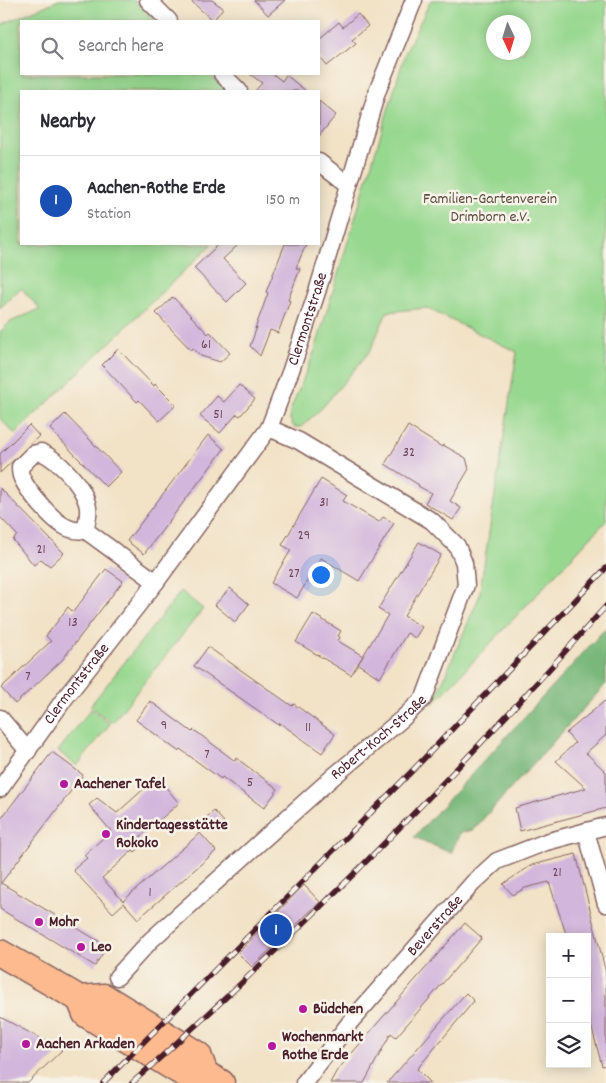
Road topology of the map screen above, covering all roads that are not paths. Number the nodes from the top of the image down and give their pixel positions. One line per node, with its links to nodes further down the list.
1 (148, 0): 3 (street)
2 (414, 0): 7 (street, Clermontstraße)
3 (168, 20)
4 (223, 75): 5 (street)
5 (238, 90)
6 (320, 163): 7 (street)
7 (349, 185): 8 (street, Clermontstraße)
8 (269, 428): 10 (street, Clermontstraße); 18 (street, Robert-Koch-Straße)
9 (85, 530): 9 (street); 10 (street)
10 (156, 582): 12 (street, Clermontstraße)
11 (0, 718): 12 (street)
12 (28, 751): 13 (street, Clermontstraße)
13 (0, 789)
14 (606, 826): 15 (street, Beverstraße)
15 (586, 831): 16 (street); 20 (street, Beverstraße)
16 (606, 904)
17 (0, 953): 19 (main road)
18 (116, 977)
19 (207, 1080)
20 (304, 1083)

